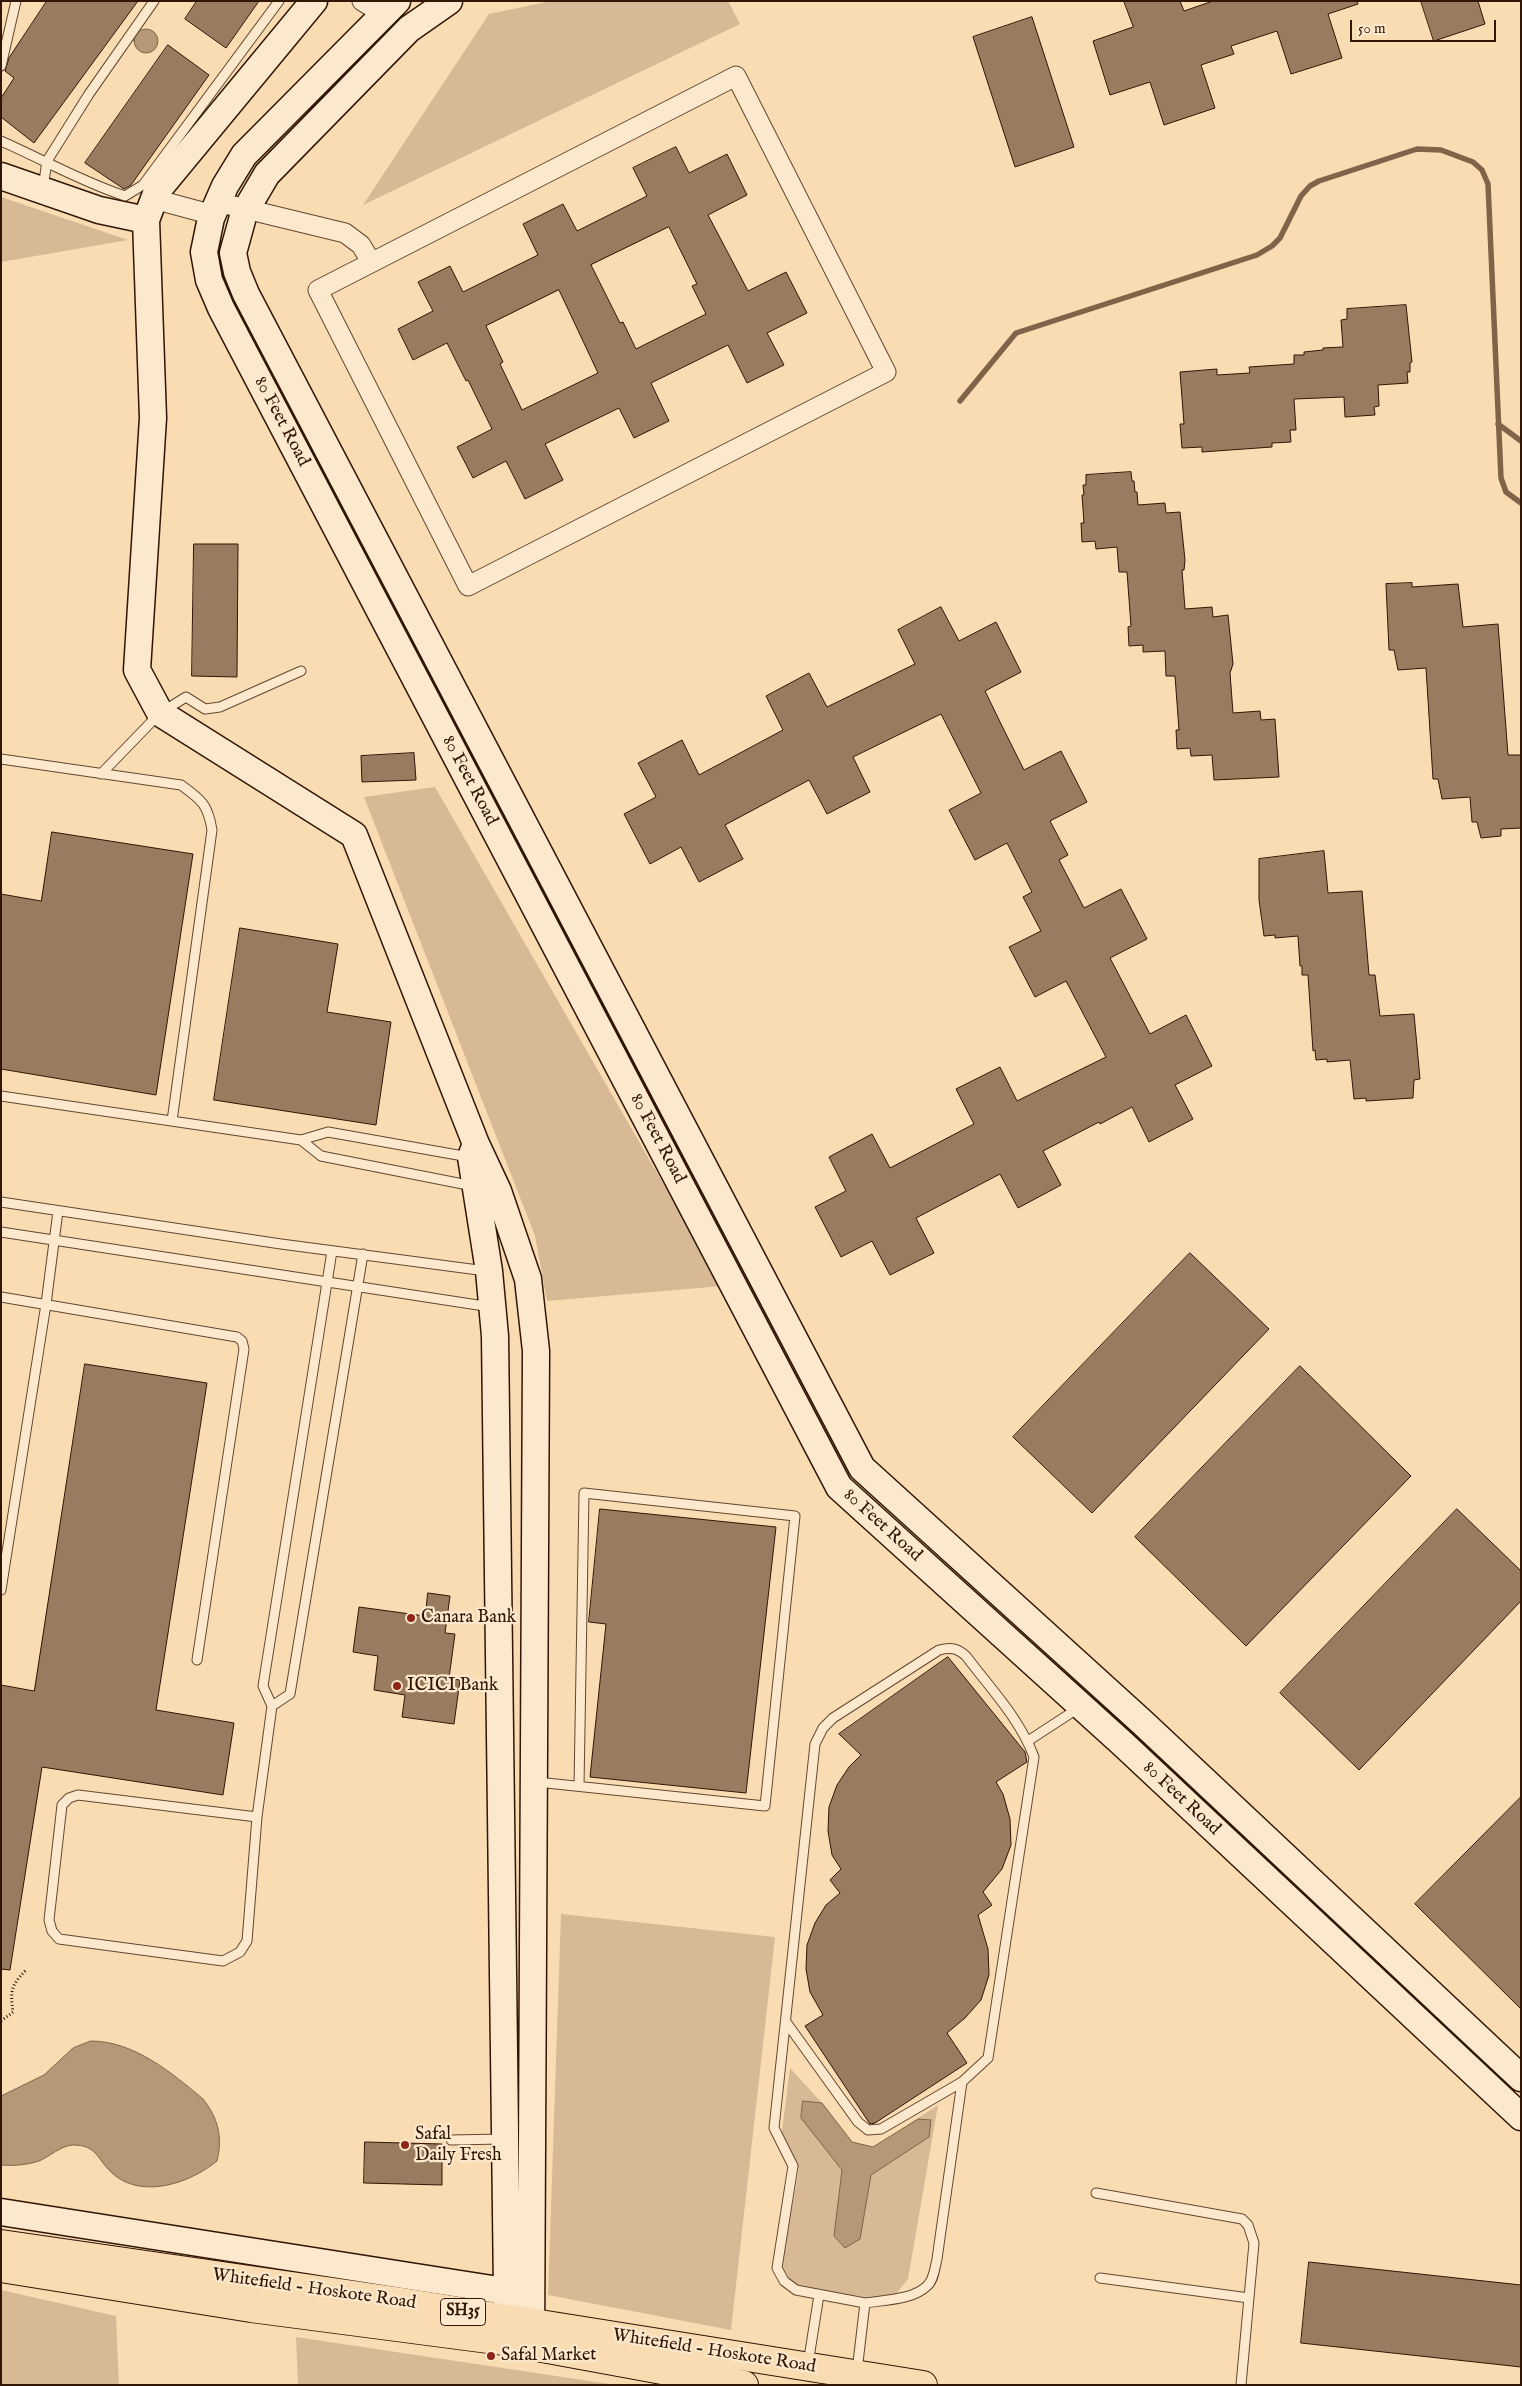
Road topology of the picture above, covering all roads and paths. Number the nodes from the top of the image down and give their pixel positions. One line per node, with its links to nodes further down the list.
1 (16, 1): 7 (lane)
2 (154, 1): 9 (lane)
3 (279, 1): 9 (lane)
4 (314, 1): 13 (street)
5 (449, 1): 14 (street, 80 Feet Road)
6 (380, 5): 12 (street, 80 Feet Road)
7 (1, 66)
8 (1, 140): 9 (lane)
9 (47, 161): 11 (lane)
10 (1, 176): 11 (street)
11 (43, 191): 13 (street)
12 (215, 208): 13 (street); 14 (street); 40 (street, 80 Feet Road)
13 (150, 209): 17 (street)
14 (246, 209): 15 (street); 48 (street, 80 Feet Road)
15 (371, 262): 15 (street)
16 (301, 671): 17 (lane)
17 (160, 713): 19 (lane); 23 (street)
18 (1, 759): 19 (lane)
19 (102, 774): 21 (lane)
20 (1, 1096): 21 (lane)
21 (172, 1121): 22 (lane)
22 (302, 1140): 23 (lane); 24 (lane)
23 (474, 1151): 24 (street); 42 (street)
24 (474, 1186): 31 (street)
25 (1, 1202): 26 (lane)
26 (58, 1211): 28 (lane); 29 (lane)
27 (1, 1232): 28 (lane)
28 (53, 1240): 32 (lane); 35 (lane)
29 (332, 1250): 30 (lane); 32 (lane)
30 (362, 1254): 31 (lane); 33 (lane)
31 (489, 1271): 36 (street)
32 (327, 1282): 33 (lane); 39 (lane)
33 (356, 1286): 36 (lane); 39 (lane)
34 (1, 1297): 35 (lane)
35 (46, 1304): 37 (lane); 38 (lane)
36 (491, 1307): 51 (street)
37 (1, 1590)
38 (197, 1660)
39 (272, 1706): 44 (lane)
40 (1082, 1706): 41 (lane); 50 (street, 80 Feet Road)
41 (1028, 1741): 47 (lane); 49 (lane)
42 (534, 1781): 43 (lane); 52 (street)
43 (578, 1786): 43 (lane)
44 (257, 1817): 44 (lane)
45 (26, 1970): 46 (path)
46 (1, 2021)
47 (786, 2022): 49 (lane); 61 (lane)
48 (1521, 2078)
49 (962, 2082): 63 (lane)
50 (1521, 2117)
51 (505, 2138): 52 (street); 53 (lane); 59 (street)
52 (533, 2138): 60 (street)
53 (451, 2140)
54 (1096, 2193): 62 (lane)
55 (1, 2212): 59 (street)
56 (1, 2244): 64 (main road, Whitefield - Hoskote Road / SH35)
57 (1, 2268): 64 (main road, Whitefield - Hoskote Road / SH35)
58 (1100, 2278): 62 (lane)
59 (507, 2291): 60 (street); 64 (street)
60 (532, 2296): 64 (street)
61 (819, 2296): 63 (lane); 65 (lane)
62 (1249, 2298): 69 (lane)
63 (865, 2303): 66 (lane)
64 (518, 2332): 65 (main road, Whitefield - Hoskote Road / SH35); 67 (main road, Whitefield - Hoskote Road / SH35)
65 (807, 2366): 66 (main road, Whitefield - Hoskote Road / SH35)
66 (856, 2374): 68 (main road, Whitefield - Hoskote Road / SH35)
67 (744, 2385)
68 (923, 2385)
69 (1241, 2385)

